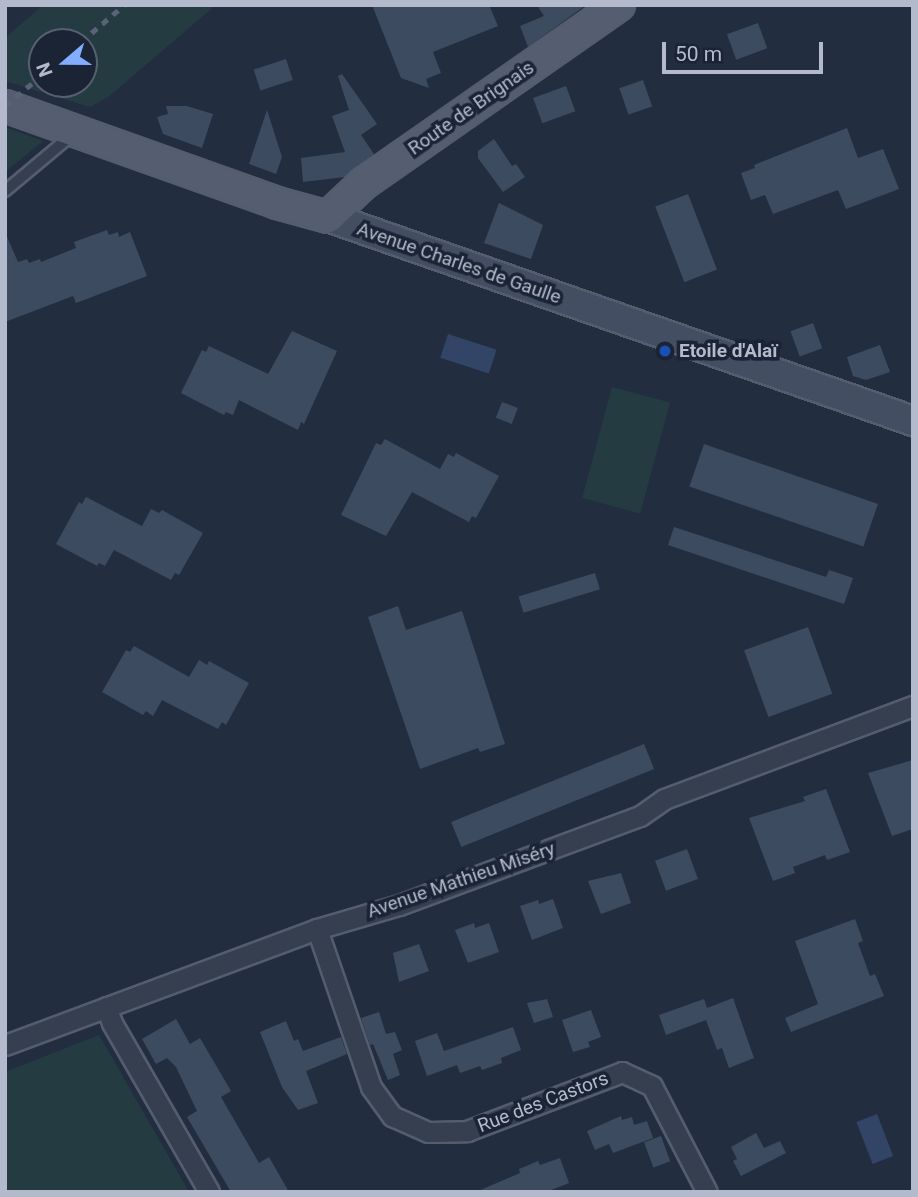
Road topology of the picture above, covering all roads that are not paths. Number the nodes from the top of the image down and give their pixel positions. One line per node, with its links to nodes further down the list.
1 (619, 5): 5 (main road, Route de Brignais)
2 (5, 106): 3 (main road, Avenue Charles de Gaulle)
3 (78, 130): 4 (lane); 5 (main road, Avenue Charles de Gaulle)
4 (5, 191)
5 (328, 217): 6 (main road, Avenue Charles de Gaulle)
6 (913, 421)
7 (913, 706): 8 (street, Avenue Mathieu Miséry)
8 (317, 929): 9 (street, Avenue Mathieu Miséry); 12 (street, Rue des Castors)
9 (106, 1007): 10 (street, Avenue Mathieu Miséry); 11 (street)
10 (5, 1045)
11 (209, 1192)
12 (707, 1192)

